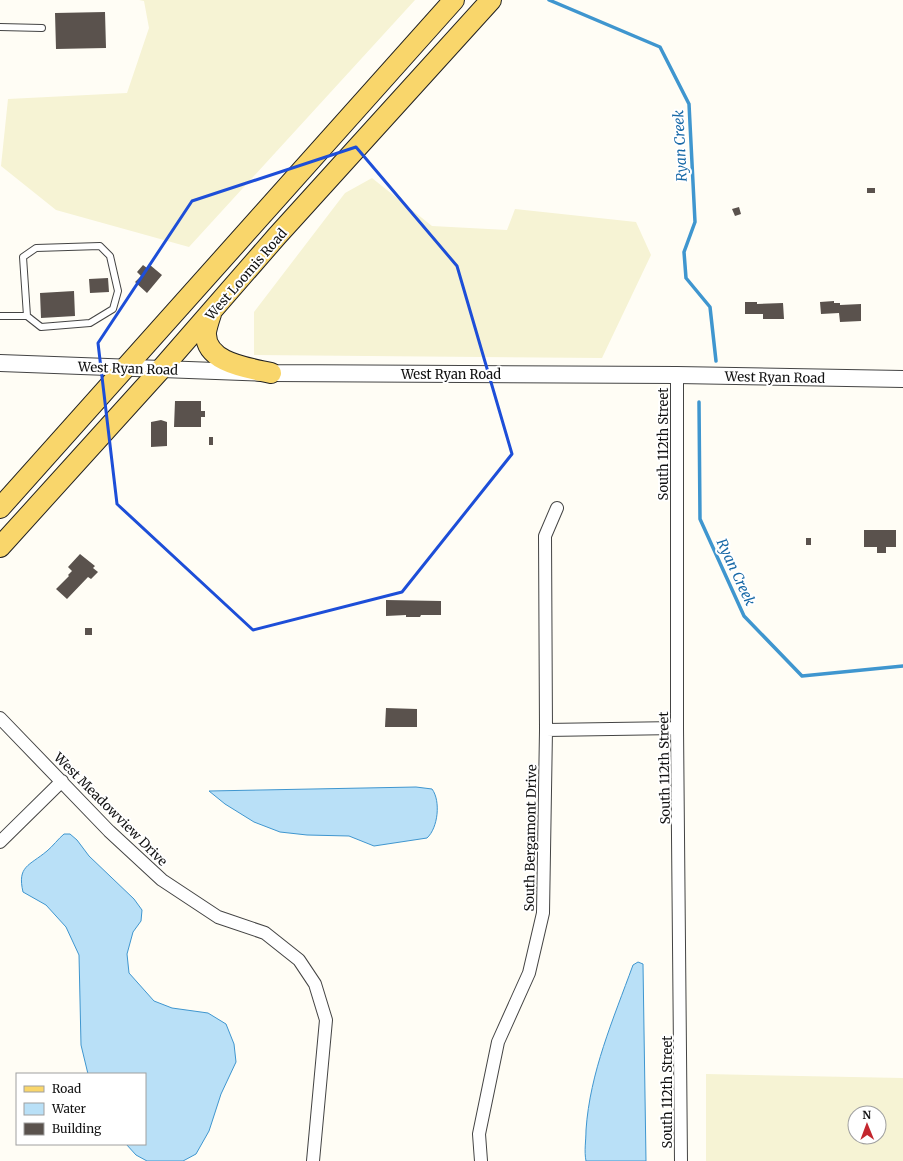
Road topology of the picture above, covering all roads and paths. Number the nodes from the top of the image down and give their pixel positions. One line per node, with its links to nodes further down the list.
1 (454, 0): 5 (main road, West Loomis Road)
2 (491, 0): 6 (main road, West Loomis Road)
3 (0, 27): 4 (lane)
4 (42, 28)
5 (390, 72): 6 (main road); 11 (main road, West Loomis Road)
6 (411, 90): 7 (main road, West Loomis Road)
7 (211, 314): 12 (main road, West Loomis Road); 13 (main road)
8 (0, 316): 9 (lane)
9 (27, 316): 9 (lane)
10 (0, 363): 11 (street, West Ryan Road)
11 (126, 368): 12 (street, West Ryan Road); 16 (main road, West Loomis Road)
12 (162, 368): 13 (street, West Ryan Road); 18 (main road, West Loomis Road)
13 (271, 373): 14 (street, West Ryan Road)
14 (677, 375): 15 (street, West Ryan Road); 20 (street, South 112th Street)
15 (903, 379)
16 (0, 508)
17 (557, 508): 21 (street, South Bergamont Drive)
18 (0, 547)
19 (0, 718): 22 (street, West Meadowview Drive)
20 (677, 728): 21 (street); 26 (street, South 112th Street)
21 (546, 730): 25 (street, South Bergamont Drive)
22 (62, 781): 23 (street); 24 (street, West Meadowview Drive)
23 (0, 842)
24 (313, 1161)
25 (481, 1161)
26 (681, 1161)

